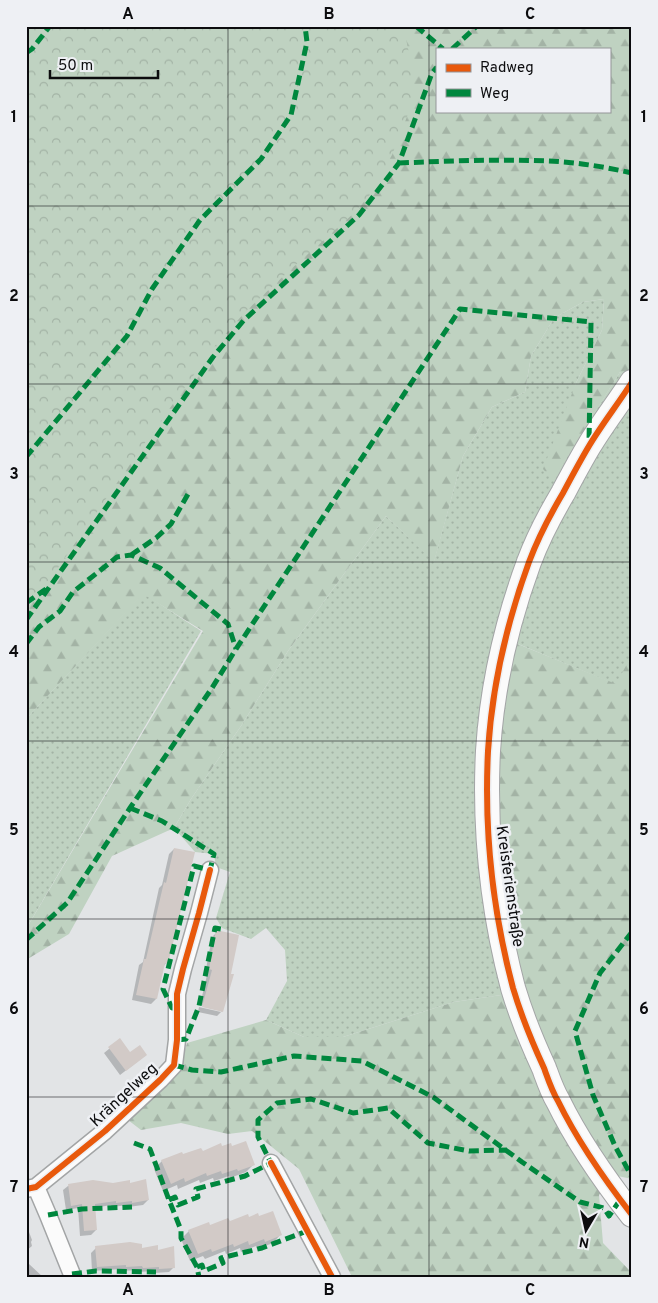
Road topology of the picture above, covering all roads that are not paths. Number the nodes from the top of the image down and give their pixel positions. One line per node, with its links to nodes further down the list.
1 (632, 382): 5 (street, Kreisferienstraße)
2 (210, 870): 4 (street, Krängelweg)
3 (271, 1163): 7 (street)
4 (31, 1188): 6 (street)
5 (632, 1214)
6 (73, 1277)
7 (332, 1277)

